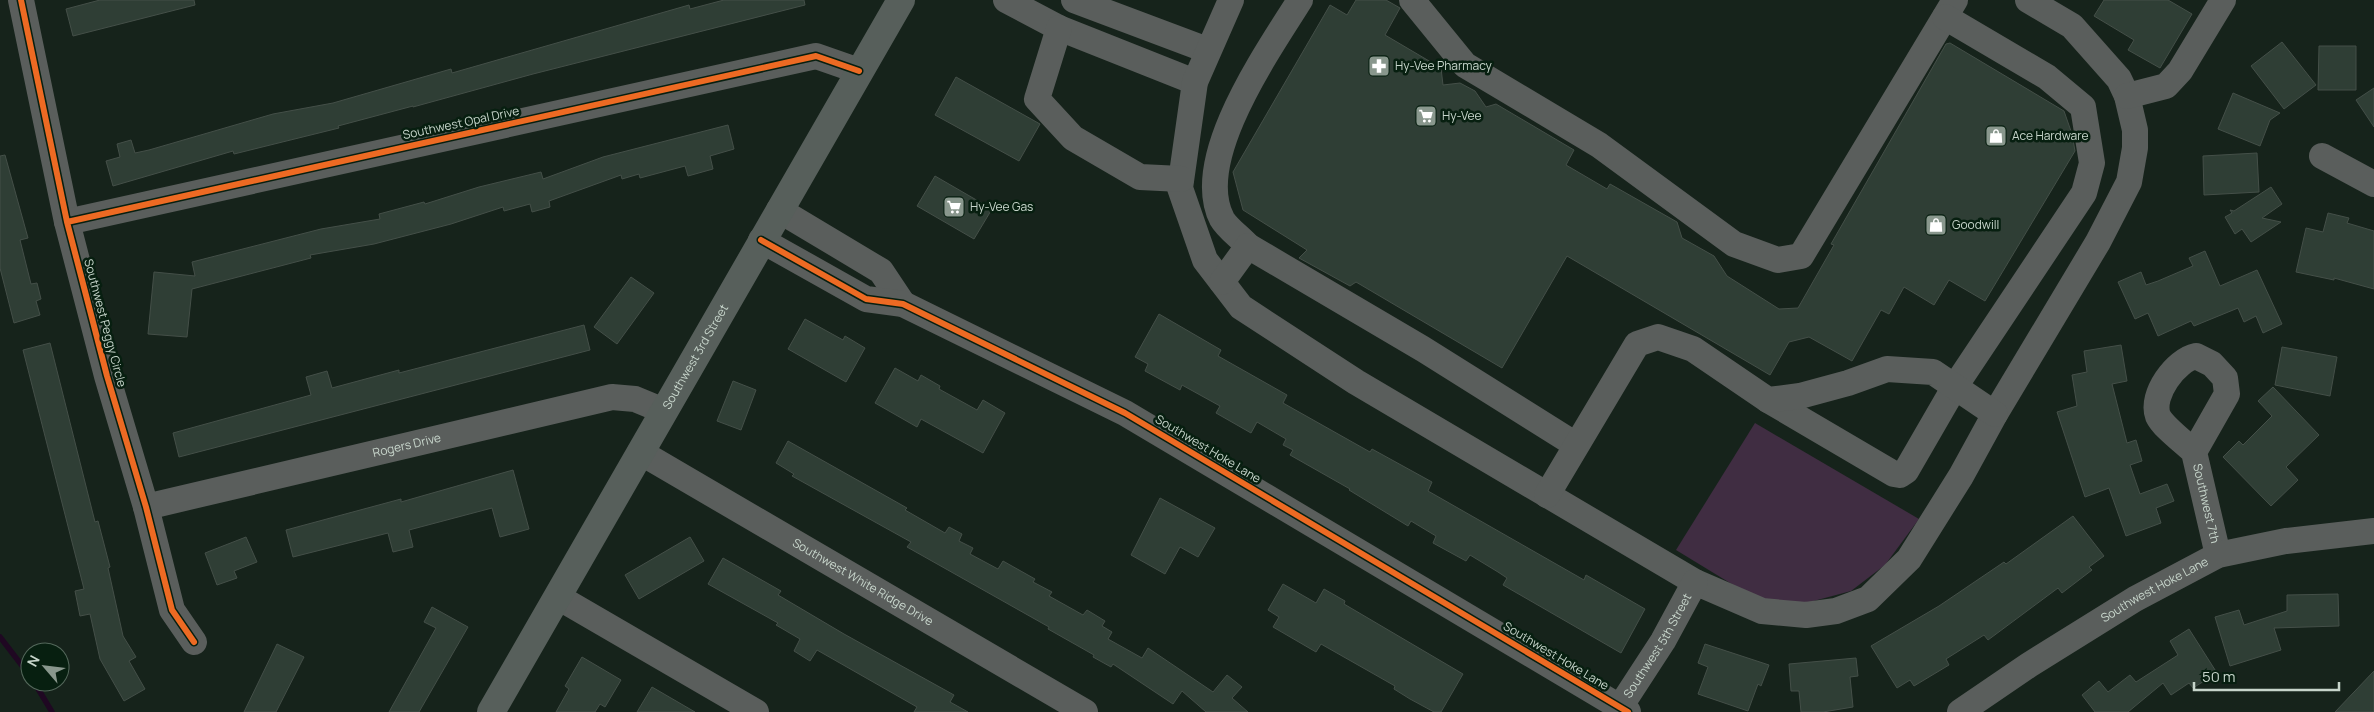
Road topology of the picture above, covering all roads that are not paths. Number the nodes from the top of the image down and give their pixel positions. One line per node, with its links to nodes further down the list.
1 (22, 0): 21 (street, Southwest Peggy Circle)
2 (901, 0): 14 (main road, Southwest 3rd Street)
3 (1006, 0): 12 (street)
4 (1074, 0): 13 (street)
5 (1231, 0): 13 (street)
6 (1300, 0): 23 (street)
7 (1412, 0): 11 (street)
8 (2223, 0): 16 (street)
9 (2031, 1): 10 (street)
10 (2059, 8): 16 (street)
11 (1950, 9): 26 (street)
12 (1059, 28): 15 (street); 18 (street)
13 (1207, 50): 15 (street)
14 (859, 71): 20 (main road, Southwest 3rd Street); 21 (street, Southwest Opal Drive)
15 (1195, 82): 18 (street)
16 (2127, 96): 29 (street)
17 (2322, 156): 19 (street)
18 (1181, 179): 24 (street)
19 (2374, 184)
20 (779, 210): 22 (main road, Southwest 3rd Street); 25 (street)
21 (67, 222): 34 (street, Southwest Peggy Circle)
22 (761, 240): 25 (street, Southwest Hoke Lane); 28 (main road, Southwest 3rd Street)
23 (1248, 246): 24 (street); 30 (street)
24 (1222, 282): 33 (street)
25 (903, 304): 40 (street, Southwest Hoke Lane)
26 (1954, 388): 27 (street); 27 (street); 29 (street)
27 (1768, 400): 30 (street)
28 (664, 411): 31 (main road, Southwest 3rd Street); 34 (street, Rogers Drive)
29 (1995, 414): 37 (street)
30 (1576, 446): 33 (street)
31 (640, 452): 38 (main road, Southwest 3rd Street); 43 (street, Southwest White Ridge Drive)
32 (2194, 452): 36 (street, Southwest 7th)
33 (1547, 495): 37 (street)
34 (146, 507): 39 (street, Southwest Peggy Circle)
35 (2374, 531): 36 (street, Southwest Hoke Lane)
36 (2218, 556): 44 (street, Southwest Hoke Lane)
37 (1696, 582): 40 (street, Southwest 5th Street)
38 (558, 597): 41 (main road, Southwest 3rd Street); 42 (street)
39 (194, 642)
40 (1624, 710)
41 (491, 712)
42 (756, 712)
43 (1085, 712)
44 (1960, 712)

